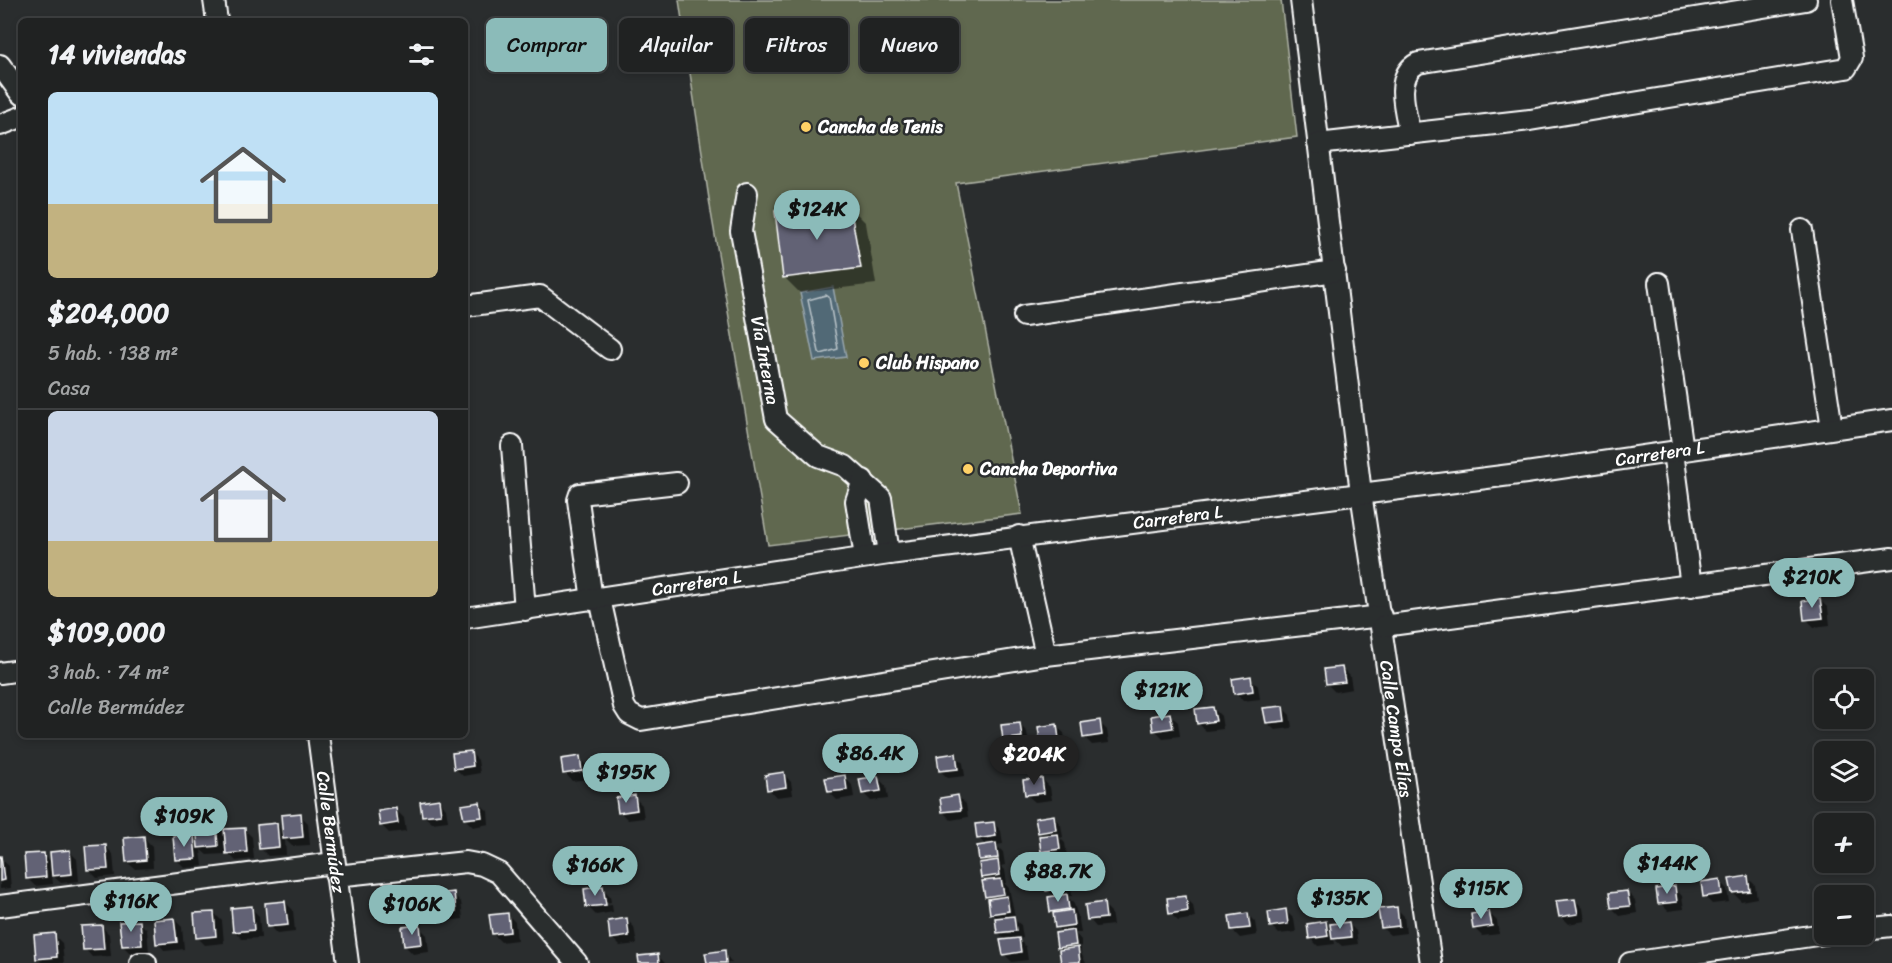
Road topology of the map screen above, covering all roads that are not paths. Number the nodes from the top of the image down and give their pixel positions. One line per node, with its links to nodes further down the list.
1 (214, 0): 5 (street)
2 (1301, 0): 11 (street, Calle Campo Elías)
3 (1806, 0): 10 (street)
4 (1842, 0): 10 (street)
5 (217, 18)
6 (0, 65): 7 (street)
7 (18, 90)
8 (18, 118): 9 (street)
9 (0, 125)
10 (1410, 134): 11 (street)
11 (1318, 144): 14 (street, Calle Campo Elías)
12 (747, 193): 23 (street, Vía Interna)
13 (1802, 230): 20 (street)
14 (1335, 271): 17 (street); 25 (street, Calle Campo Elías)
15 (1659, 282): 22 (street)
16 (468, 306): 18 (street)
17 (1024, 316)
18 (610, 349)
19 (1892, 420): 20 (street, Carretera L)
20 (1832, 428): 22 (street, Carretera L)
21 (512, 446): 32 (street)
22 (1678, 451): 25 (street, Carretera L); 30 (street)
23 (863, 480): 27 (street); 28 (street)
24 (677, 483): 31 (street)
25 (1361, 493): 26 (street, Carretera L); 34 (street, Calle Campo Elías)
26 (1019, 536): 27 (street, Carretera L); 35 (street)
27 (889, 554): 28 (street, Carretera L)
28 (865, 557): 31 (street, Carretera L)
29 (1892, 558): 30 (street)
30 (1691, 585): 34 (street)
31 (596, 599): 32 (street, Carretera L); 35 (street)
32 (525, 609): 33 (street, Carretera L)
33 (468, 618)
34 (1382, 621): 35 (street); 48 (street, Calle Campo Elías)
35 (1046, 655)
36 (18, 670): 37 (street)
37 (0, 673)
38 (318, 738): 39 (street, Calle Bermúdez)
39 (335, 870): 40 (street); 46 (street, Calle Bermúdez); 47 (street)
40 (0, 906)
41 (1892, 926): 42 (street)
42 (1874, 928)
43 (1814, 935): 49 (street)
44 (140, 963): 45 (street)
45 (146, 963)
46 (348, 963)
47 (577, 963)
48 (1431, 963)
49 (1630, 963)

